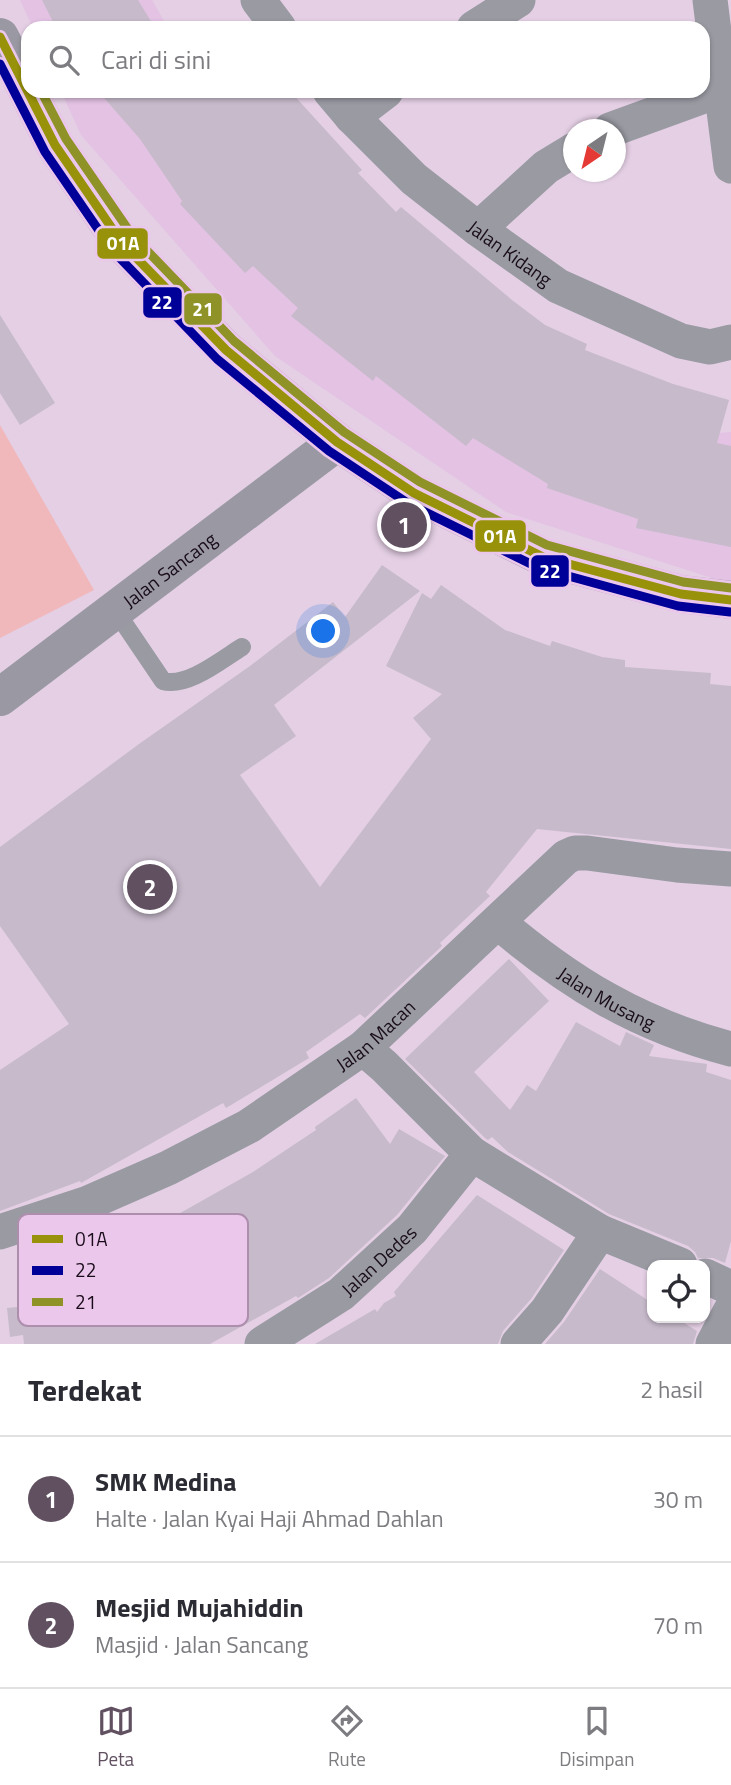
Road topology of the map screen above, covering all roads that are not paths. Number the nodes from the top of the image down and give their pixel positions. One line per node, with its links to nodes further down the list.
1 (258, 0): 4 (street)
2 (518, 0): 5 (street)
3 (710, 0): 8 (street)
4 (274, 21)
5 (485, 21)
6 (0, 37): 7 (main road)
7 (21, 78)
8 (720, 90): 9 (street); 17 (street)
9 (710, 94)
10 (31, 98): 20 (main road)
11 (336, 98): 14 (street, Jalan Kidang)
12 (377, 98): 14 (street)
13 (698, 98): 15 (street)
14 (352, 117): 18 (street, Jalan Kidang)
15 (626, 124)
16 (563, 156): 18 (street)
17 (731, 166)
18 (478, 229): 19 (street, Jalan Kidang)
19 (731, 342)
20 (337, 442): 21 (main road); 22 (main road, Jalan Sancang)
21 (731, 600)
22 (115, 610): 23 (lane); 24 (main road, Jalan Sancang)
23 (242, 647)
24 (0, 697)
25 (731, 870): 26 (street, Jalan Macan)
26 (498, 922): 27 (street, Jalan Macan); 28 (street, Jalan Musang)
27 (363, 1048): 29 (street); 30 (street, Jalan Macan)
28 (731, 1049)
29 (472, 1154): 33 (street); 38 (street, Jalan Dedes)
30 (55, 1214)
31 (18, 1226): 32 (street, Jalan Macan)
32 (0, 1232)
33 (600, 1232): 34 (street); 39 (street)
34 (668, 1260)
35 (710, 1278): 36 (street)
36 (731, 1288)
37 (731, 1310): 40 (street)
38 (262, 1344)
39 (518, 1344)
40 (713, 1344)

